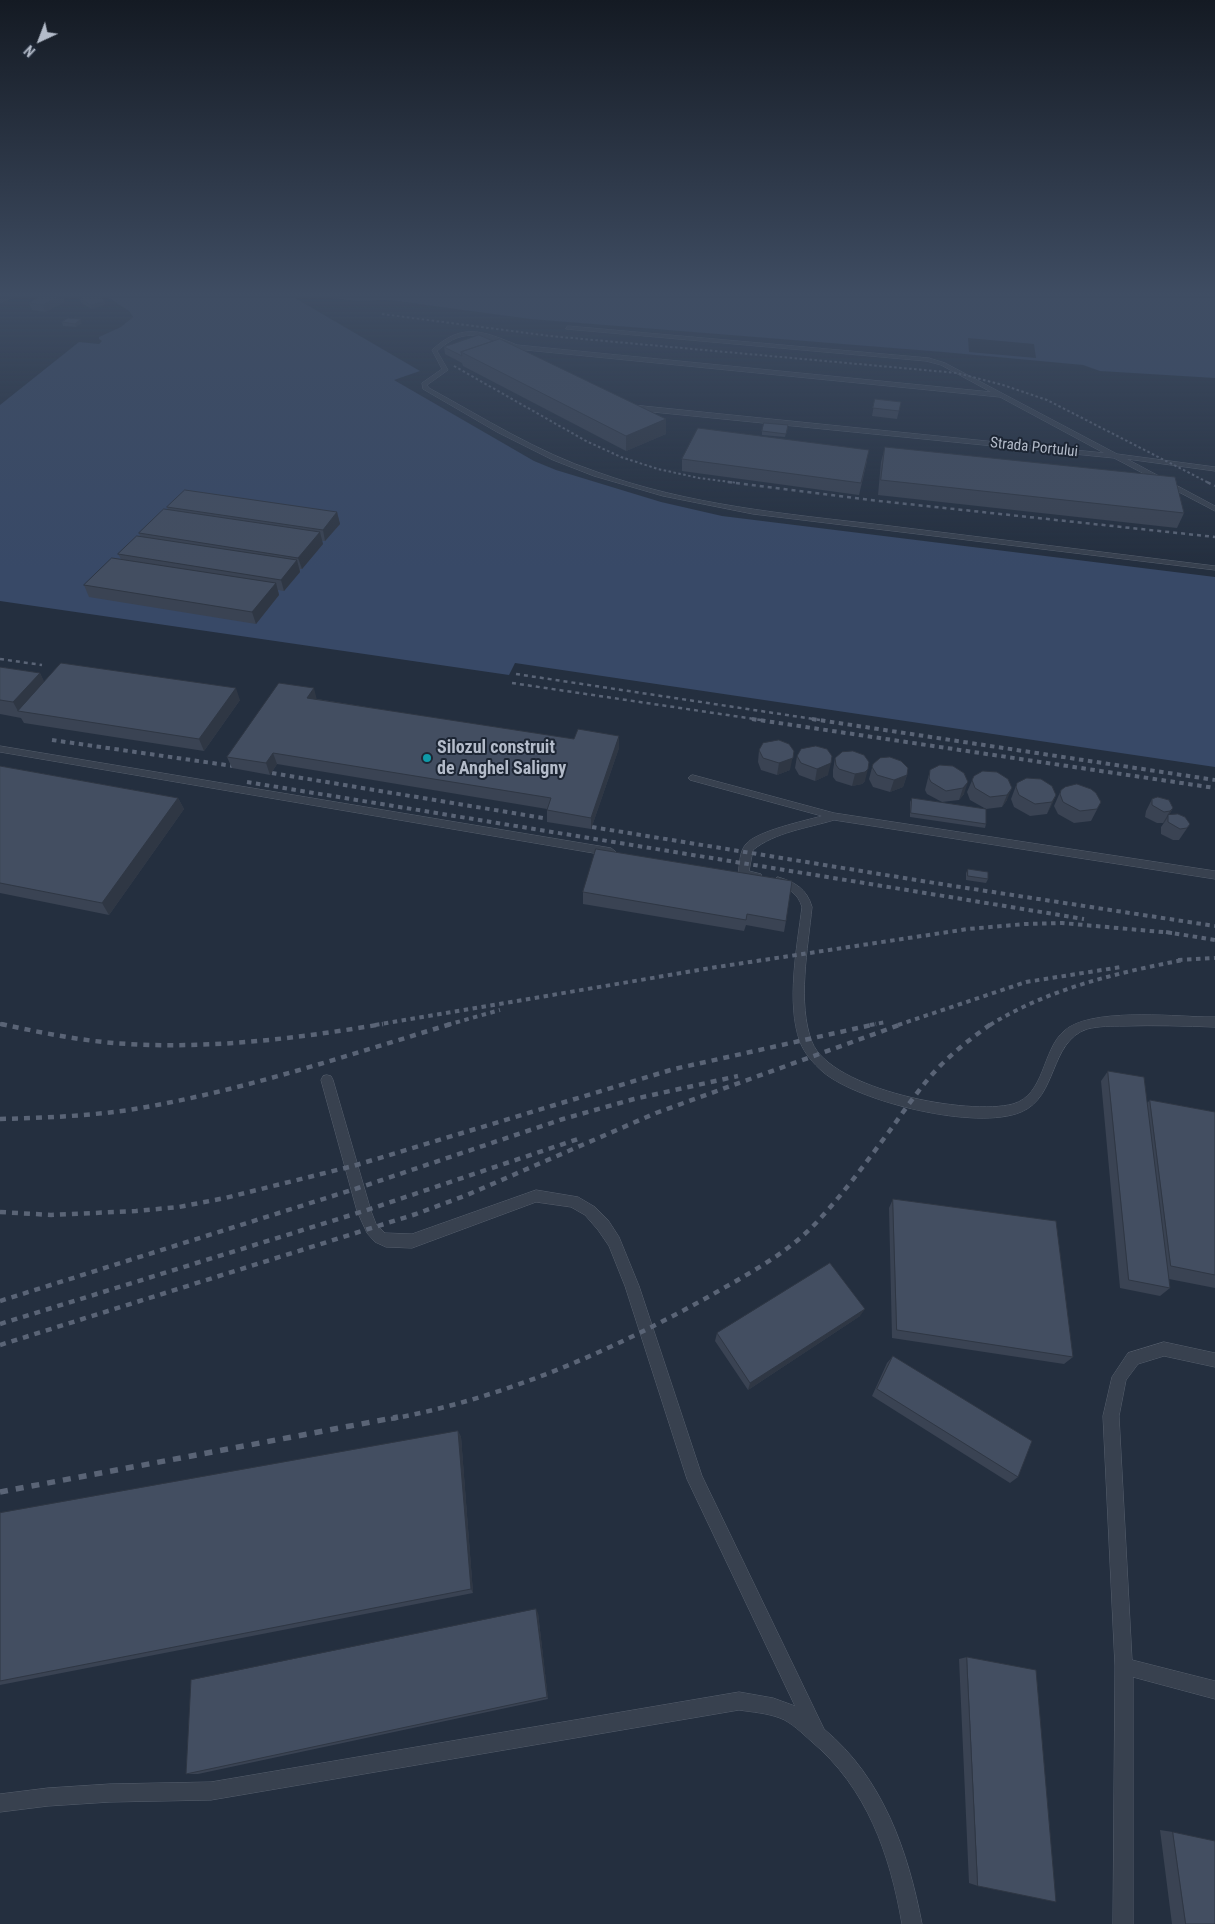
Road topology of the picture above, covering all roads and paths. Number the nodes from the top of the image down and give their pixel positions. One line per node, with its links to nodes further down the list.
1 (426, 388): 9 (lane)
2 (927, 388): 4 (lane)
3 (987, 388): 4 (lane)
4 (1000, 395): 6 (lane)
5 (627, 404): 6 (lane, Strada Portului)
6 (1117, 456): 7 (lane, Strada Portului); 8 (lane)
7 (1215, 468)
8 (1215, 509)
9 (1215, 568)
10 (0, 749): 13 (lane)
11 (693, 778): 12 (lane)
12 (834, 816): 14 (lane); 15 (lane)
13 (626, 854)
14 (1215, 875)
15 (1215, 1022)
16 (327, 1080): 20 (lane)
17 (1215, 1360): 18 (lane)
18 (1124, 1666): 19 (lane); 23 (lane)
19 (1215, 1690)
20 (818, 1734): 21 (lane); 22 (lane)
21 (0, 1803)
22 (912, 1924)
23 (1122, 1924)

